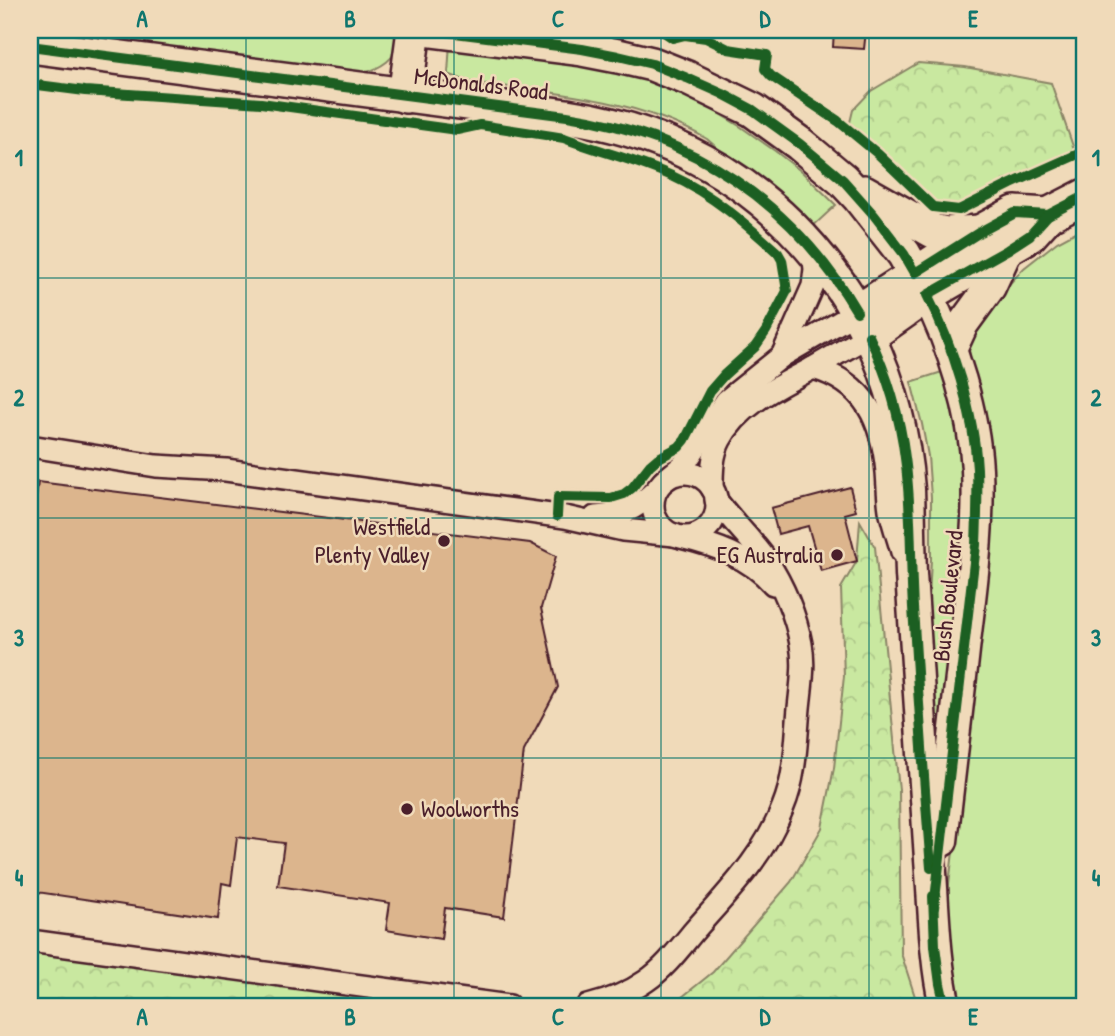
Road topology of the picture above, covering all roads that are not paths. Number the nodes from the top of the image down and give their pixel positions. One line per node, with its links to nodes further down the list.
1 (414, 30): 4 (main road)
2 (431, 30): 5 (main road, McDonalds Road)
3 (30, 46): 4 (main road, McDonalds Road)
4 (405, 96): 8 (main road, McDonalds Road)
5 (843, 180): 7 (main road); 9 (main road, McDonalds Road)
6 (1085, 195): 7 (main road)
7 (994, 241): 9 (main road); 11 (main road)
8 (812, 248): 10 (main road, McDonalds Road); 12 (street)
9 (921, 284): 10 (main road); 11 (main road, Bush Boulevard)
10 (863, 324): 12 (street); 13 (street); 19 (main road, Bush Boulevard)
11 (951, 350): 21 (main road, Bush Boulevard)
12 (782, 356): 15 (street)
13 (813, 368): 16 (street); 19 (street)
14 (30, 446): 17 (street)
15 (660, 486): 16 (street); 17 (street); 18 (street)
16 (714, 494): 18 (street); 20 (street)
17 (565, 517): 18 (street)
18 (677, 536): 20 (street)
19 (912, 588): 21 (main road, Bush Boulevard)
20 (790, 608): 24 (street)
21 (934, 908): 25 (main road, Bush Boulevard)
22 (30, 941): 23 (street)
23 (509, 1006)
24 (588, 1006)
25 (945, 1006)

